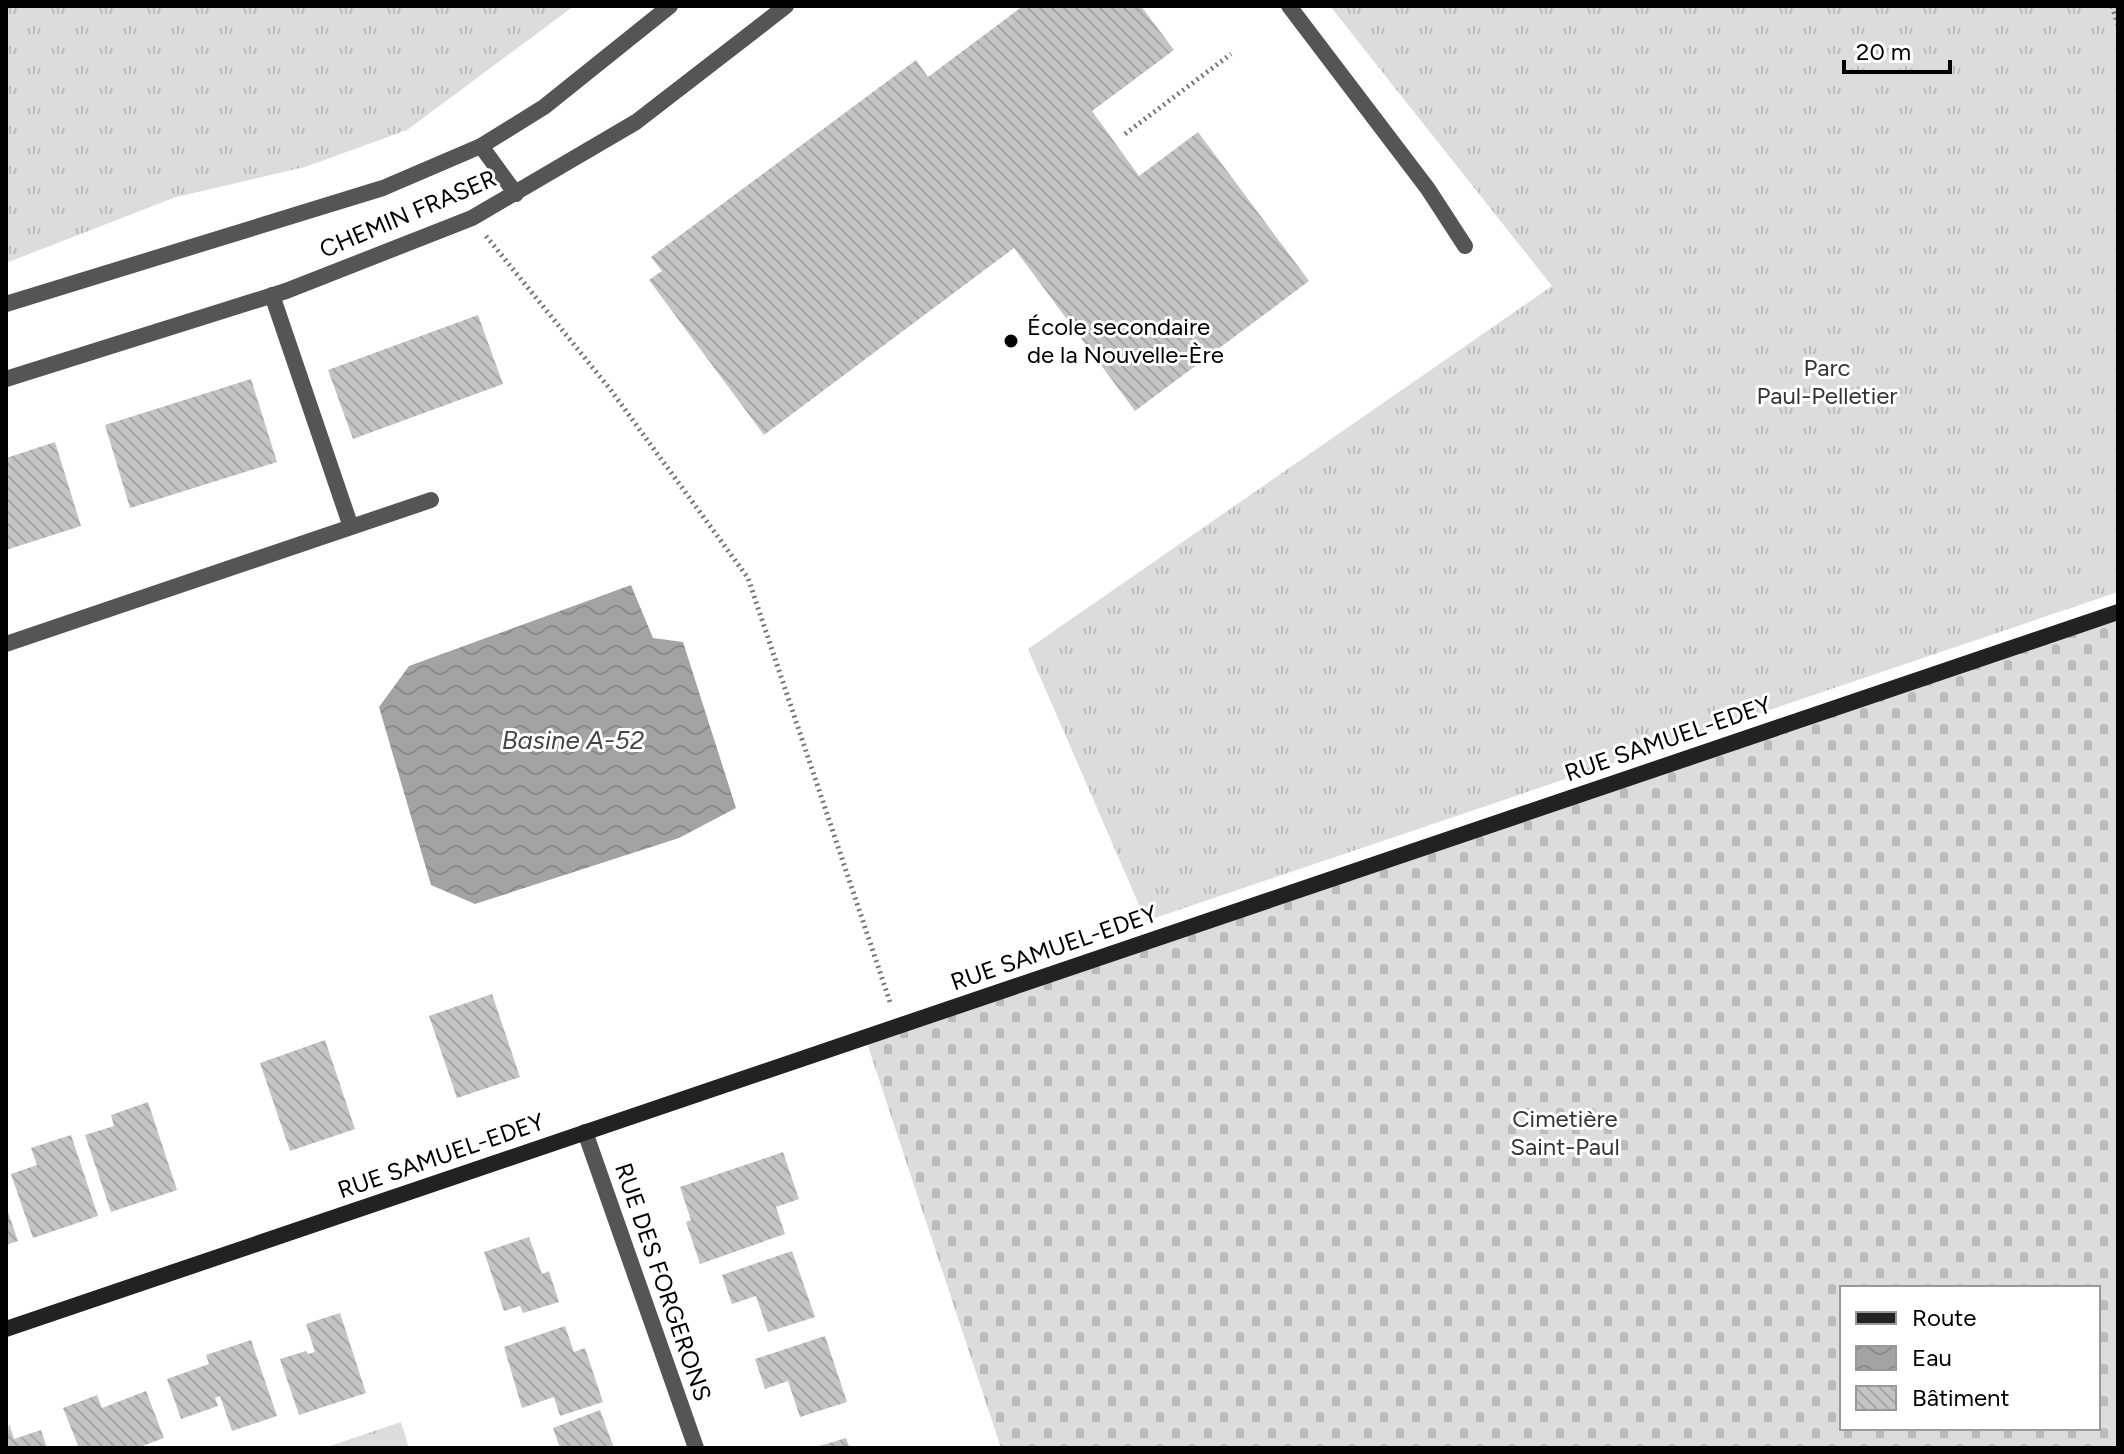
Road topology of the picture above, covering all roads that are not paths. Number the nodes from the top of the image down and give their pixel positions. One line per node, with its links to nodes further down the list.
1 (670, 6): 4 (street, CHEMIN FRASER)
2 (786, 6): 5 (street, CHEMIN FRASER)
3 (1289, 6): 6 (street)
4 (481, 146): 5 (street); 8 (street, CHEMIN FRASER)
5 (516, 194): 7 (street, CHEMIN FRASER)
6 (1465, 246)
7 (272, 295): 9 (street, CHEMIN FRASER); 11 (street)
8 (6, 304)
9 (6, 379)
10 (431, 500): 11 (street)
11 (351, 527): 13 (street)
12 (2118, 612): 14 (street, RUE SAMUEL-EDEY)
13 (6, 644)
14 (585, 1132): 15 (street, RUE SAMUEL-EDEY); 16 (street, RUE DES FORGERONS)
15 (6, 1329)
16 (696, 1448)

